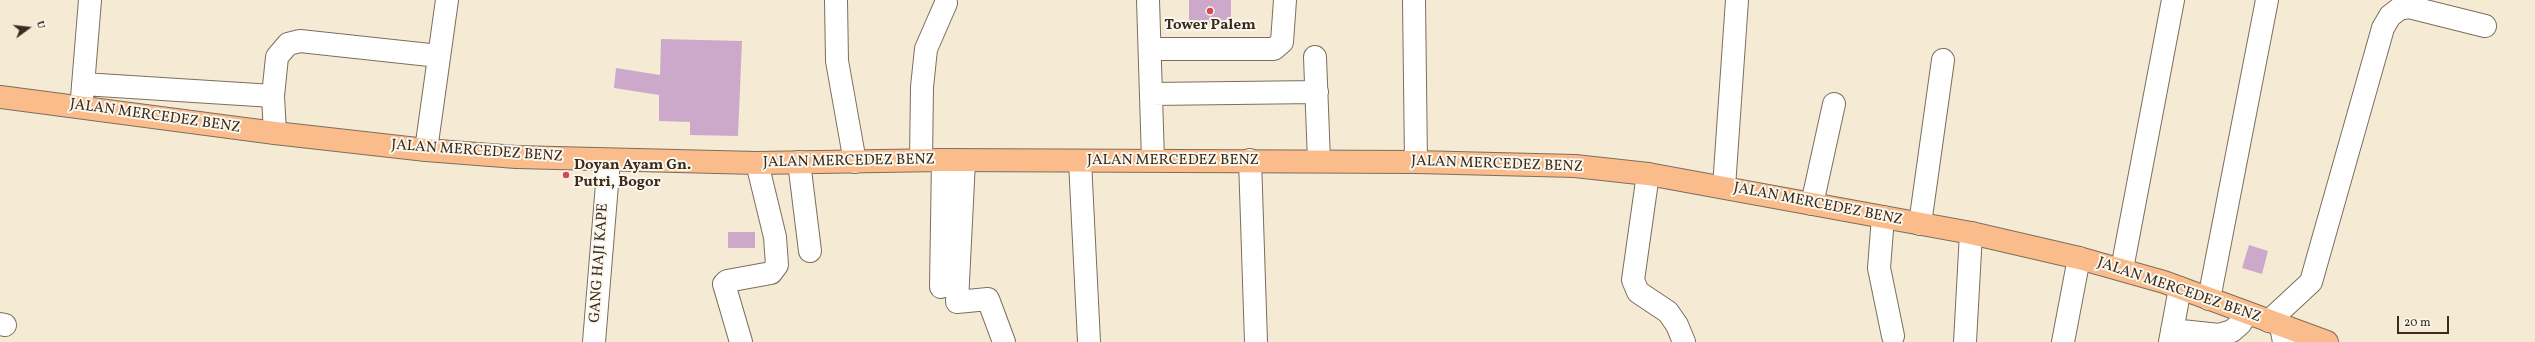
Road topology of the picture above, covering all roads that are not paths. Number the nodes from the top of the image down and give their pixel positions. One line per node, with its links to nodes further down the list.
1 (90, 0): 16 (street)
2 (447, 0): 13 (street)
3 (836, 0): 34 (street)
4 (1148, 0): 12 (street)
5 (1285, 0): 12 (street)
6 (1414, 0): 35 (street)
7 (1737, 0): 38 (street)
8 (2173, 0): 45 (street)
9 (2267, 0): 48 (street)
10 (946, 3): 26 (street)
11 (2485, 26): 50 (street)
12 (1150, 49): 18 (street)
13 (439, 56): 19 (street); 24 (street)
14 (1315, 57): 17 (street)
15 (1943, 60): 41 (street)
16 (83, 84): 19 (street); 22 (street)
17 (1317, 92): 18 (street); 32 (street)
18 (1151, 94): 28 (street)
19 (273, 96): 23 (street)
20 (0, 97): 22 (main road, JALAN MERCEDEZ BENZ)
21 (1834, 104): 39 (street)
22 (81, 108): 23 (main road, JALAN MERCEDEZ BENZ)
23 (275, 133): 24 (main road, JALAN MERCEDEZ BENZ)
24 (426, 150): 25 (main road, JALAN MERCEDEZ BENZ)
25 (608, 160): 36 (main road, JALAN MERCEDEZ BENZ); 53 (street, GANG HAJI KAPE)
26 (921, 160): 27 (main road, JALAN MERCEDEZ BENZ); 34 (main road, JALAN MERCEDEZ BENZ)
27 (943, 160): 30 (main road, JALAN MERCEDEZ BENZ); 46 (street)
28 (1153, 160): 29 (main road, JALAN MERCEDEZ BENZ); 31 (main road, JALAN MERCEDEZ BENZ)
29 (1250, 160): 32 (main road, JALAN MERCEDEZ BENZ); 57 (street)
30 (964, 161): 31 (main road, JALAN MERCEDEZ BENZ); 55 (street)
31 (1080, 161): 56 (street)
32 (1319, 161): 35 (main road, JALAN MERCEDEZ BENZ)
33 (799, 162): 34 (main road, JALAN MERCEDEZ BENZ); 36 (main road, JALAN MERCEDEZ BENZ); 43 (street)
34 (854, 162)
35 (1416, 162): 37 (main road, JALAN MERCEDEZ BENZ)
36 (757, 163): 43 (street)
37 (1648, 174): 38 (main road, JALAN MERCEDEZ BENZ); 58 (street)
38 (1724, 187): 39 (main road, JALAN MERCEDEZ BENZ)
39 (1812, 204): 40 (main road, JALAN MERCEDEZ BENZ)
40 (1883, 217): 41 (main road, JALAN MERCEDEZ BENZ); 51 (street)
41 (1920, 224): 42 (main road, JALAN MERCEDEZ BENZ)
42 (1971, 233): 44 (main road, JALAN MERCEDEZ BENZ); 59 (street)
43 (775, 237): 54 (street)
44 (2079, 258): 45 (main road, JALAN MERCEDEZ BENZ); 60 (street)
45 (2122, 269): 47 (main road, JALAN MERCEDEZ BENZ)
46 (940, 287)
47 (2180, 288): 48 (main road, JALAN MERCEDEZ BENZ); 52 (street)
48 (2209, 299): 49 (main road, JALAN MERCEDEZ BENZ)
49 (2247, 313): 50 (main road, JALAN MERCEDEZ BENZ); 52 (street)
50 (2278, 330): 61 (main road, JALAN MERCEDEZ BENZ)
51 (1893, 336)
52 (2171, 336)
53 (594, 342)
54 (741, 342)
55 (1004, 342)
56 (1089, 342)
57 (1256, 342)
58 (1684, 342)
59 (1965, 342)
60 (2063, 342)
61 (2327, 342)

